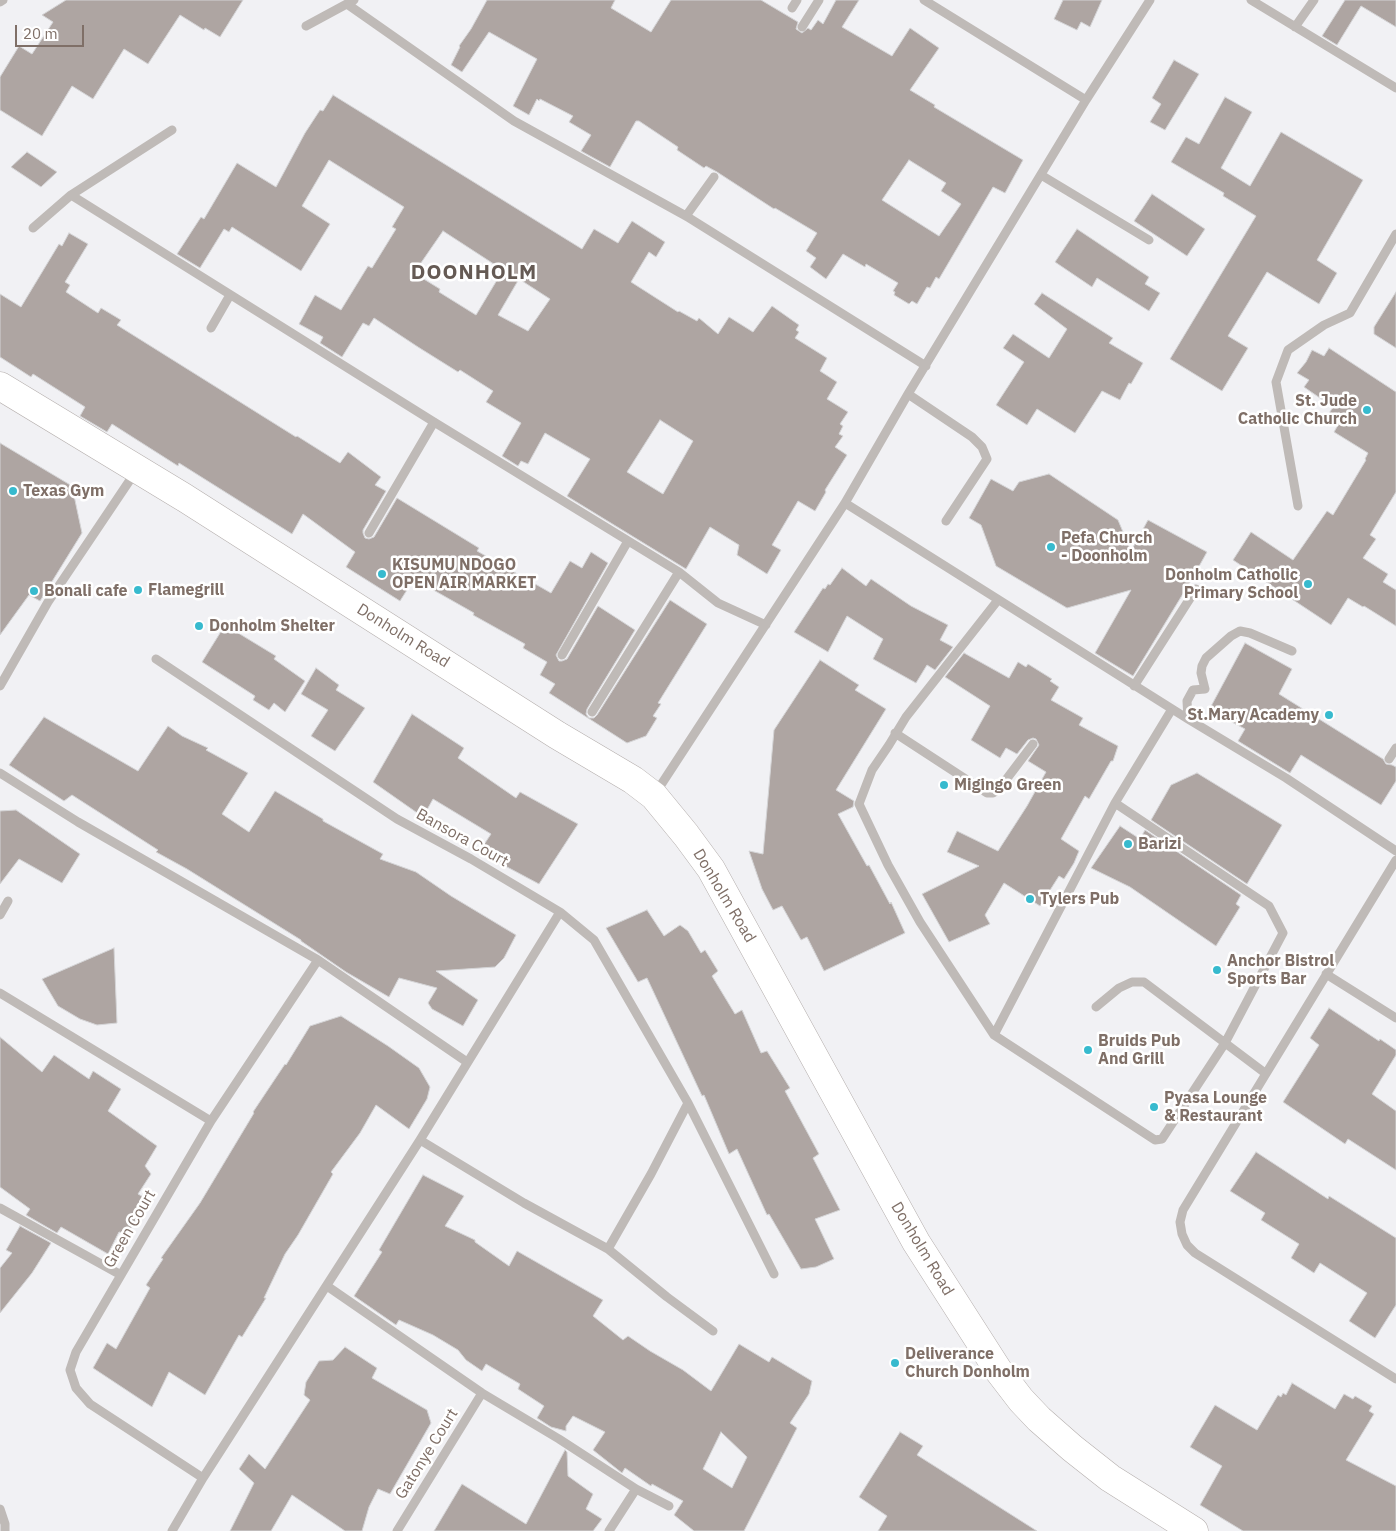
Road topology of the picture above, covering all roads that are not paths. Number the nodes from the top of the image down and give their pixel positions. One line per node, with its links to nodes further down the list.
1 (3, 0): 7 (street)
2 (819, 0): 10 (street)
3 (924, 0): 13 (street)
4 (1150, 0): 13 (street)
5 (1250, 0): 11 (street)
6 (1314, 0): 11 (street)
7 (0, 2)
8 (351, 2): 9 (street); 18 (street)
9 (306, 26)
10 (802, 27)
11 (1296, 27): 12 (street)
12 (1396, 88)
13 (1086, 100): 15 (street)
14 (172, 130): 17 (street)
15 (1041, 175): 21 (street); 24 (street)
16 (714, 178): 18 (street)
17 (71, 195): 19 (street); 22 (street)
18 (686, 216): 24 (street)
19 (33, 228)
20 (1396, 234): 30 (street)
21 (1149, 240)
22 (230, 295): 23 (street); 27 (street)
23 (211, 328)
24 (926, 366): 26 (street)
25 (0, 386): 28 (main road, Donholm Road)
26 (908, 394): 29 (street); 31 (street)
27 (434, 422): 32 (street); 33 (street)
28 (138, 469): 41 (street); 51 (main road, Donholm Road)
29 (845, 503): 36 (street); 37 (street)
30 (1298, 506)
31 (946, 521)
32 (369, 533)
33 (628, 541): 34 (street); 39 (street)
34 (679, 572): 37 (street); 44 (street)
35 (1196, 589): 42 (street)
36 (998, 600): 42 (street); 46 (street)
37 (766, 625): 51 (street)
38 (1292, 651): 45 (street)
39 (562, 655)
40 (156, 659): 56 (street, Bansora Court)
41 (0, 686)
42 (1134, 686): 43 (street)
43 (1172, 709): 45 (street); 52 (street)
44 (592, 712)
45 (1188, 719): 53 (street)
46 (895, 733): 47 (street); 63 (street)
47 (1033, 744)
48 (1396, 748): 49 (street)
49 (1389, 759)
50 (0, 773): 58 (street)
51 (654, 796): 86 (main road, Donholm Road)
52 (1115, 803): 63 (street); 64 (street)
53 (1396, 851)
54 (1396, 860): 59 (street)
55 (8, 901): 57 (street)
56 (560, 912): 65 (street); 67 (street, Bansora Court)
57 (0, 915)
58 (318, 960): 65 (street); 68 (street, Green Court)
59 (1326, 974): 62 (street); 66 (street)
60 (0, 993): 68 (street)
61 (1096, 1007): 64 (street)
62 (1396, 1018)
63 (994, 1034): 64 (street)
64 (1225, 1043): 66 (street)
65 (468, 1062): 69 (street)
66 (1265, 1073): 76 (street)
67 (688, 1103): 71 (street); 72 (street, Bansora Court)
68 (211, 1121): 73 (street, Green Court)
69 (420, 1140): 71 (street); 74 (street)
70 (0, 1208): 73 (street)
71 (608, 1249): 75 (street)
72 (774, 1274)
73 (121, 1275): 78 (street, Green Court)
74 (327, 1286): 77 (street); 78 (street)
75 (713, 1331)
76 (1396, 1379)
77 (482, 1393): 79 (street); 84 (street, Gatonye Court)
78 (203, 1478): 83 (street)
79 (636, 1489): 80 (street); 85 (street)
80 (669, 1506)
81 (0, 1509): 82 (street)
82 (5, 1527)
83 (172, 1531)
84 (397, 1531)
85 (609, 1531)
86 (1194, 1531)

